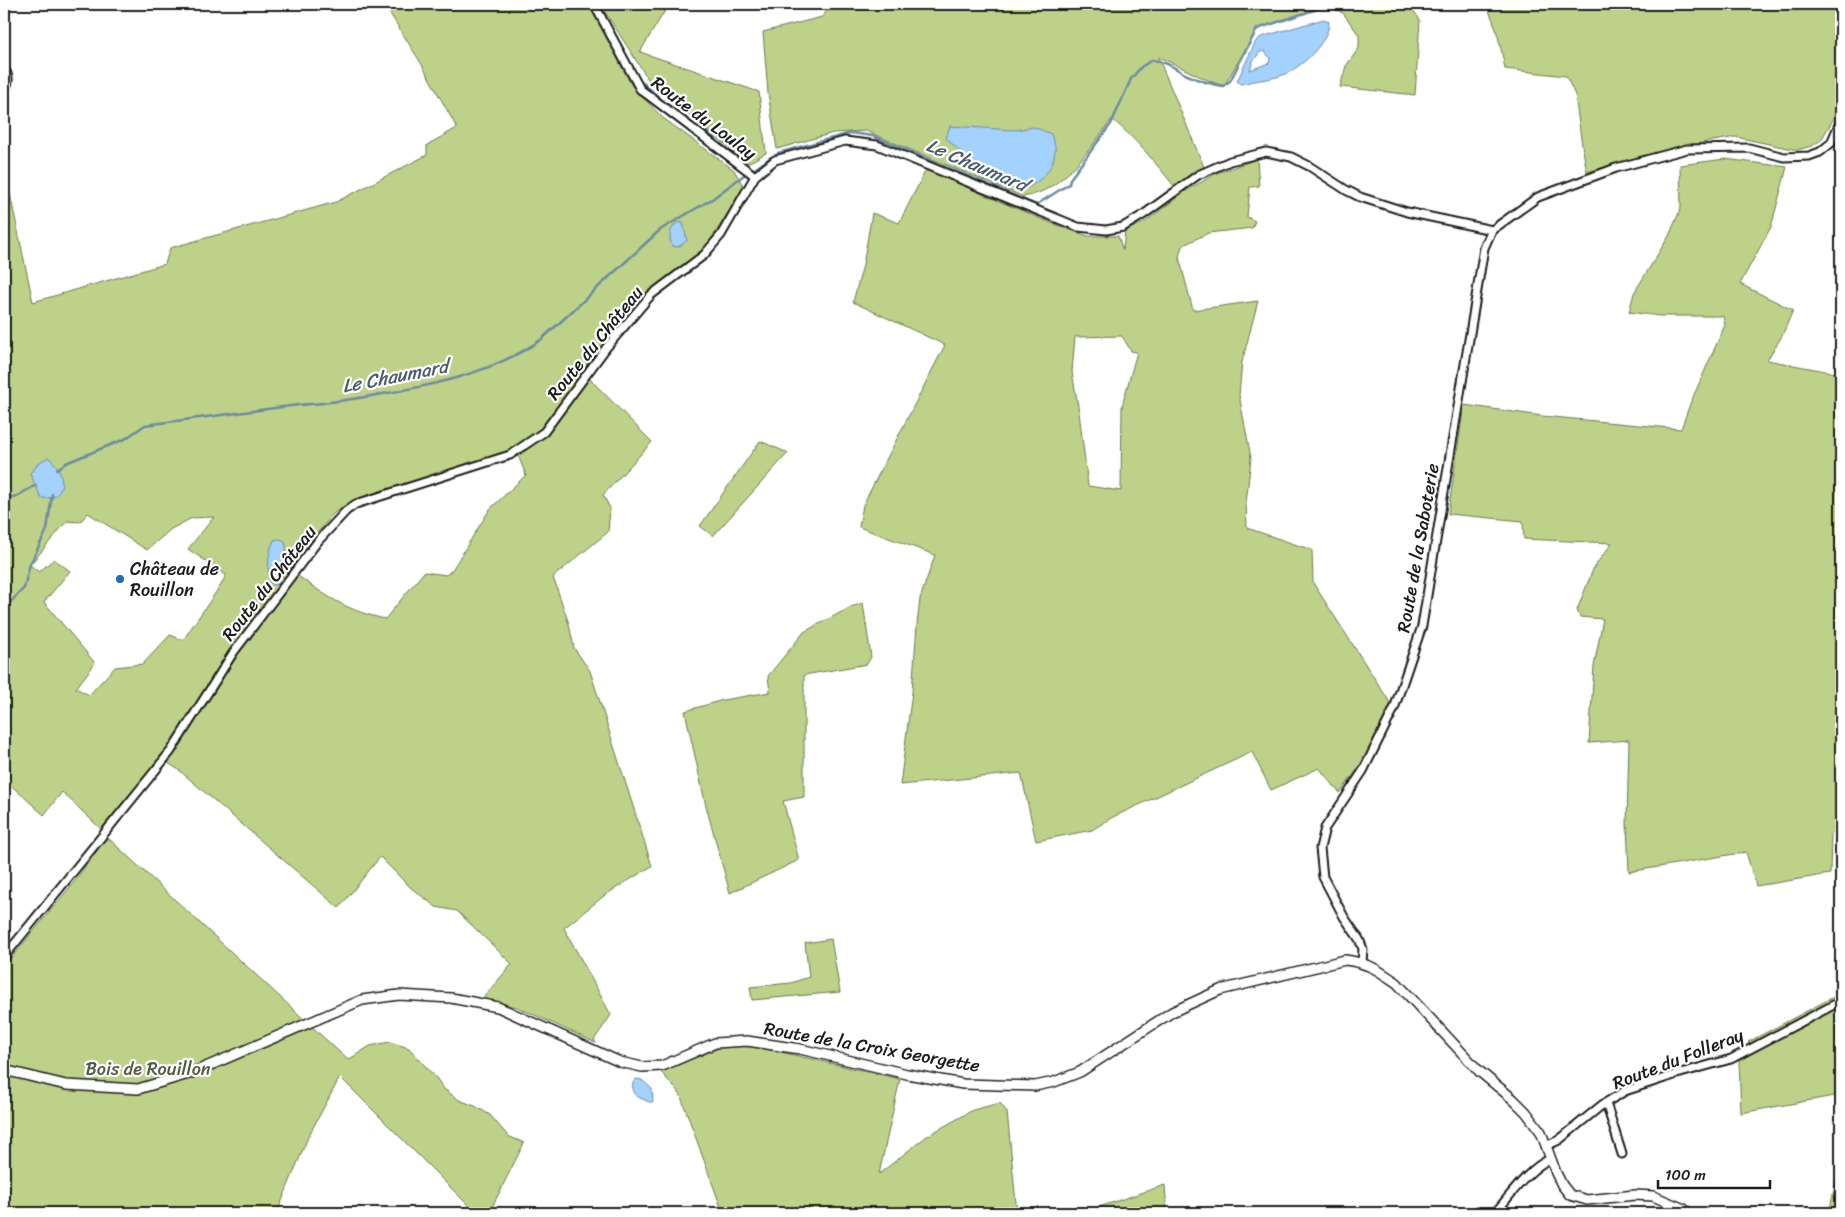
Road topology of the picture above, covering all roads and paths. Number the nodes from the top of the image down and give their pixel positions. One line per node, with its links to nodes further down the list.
1 (594, 4): 5 (street, Route du Loulay)
2 (4, 69): 3 (street)
3 (4, 89)
4 (1841, 120): 6 (street)
5 (755, 176): 6 (street, Route du Château); 7 (street, Route du Château)
6 (1492, 230): 8 (street, Route de la Saboterie)
7 (4, 957)
8 (1362, 962): 10 (street, Route de la Croix Georgette); 12 (street)
9 (1841, 1001): 11 (street, Route du Folleray)
10 (4, 1070)
11 (1606, 1103): 12 (street, Route du Folleray); 13 (street, Route du Folleray)
12 (1546, 1146): 14 (street)
13 (1622, 1154)
14 (1550, 1159): 15 (street); 16 (street)
15 (1495, 1213)
16 (1688, 1213)

